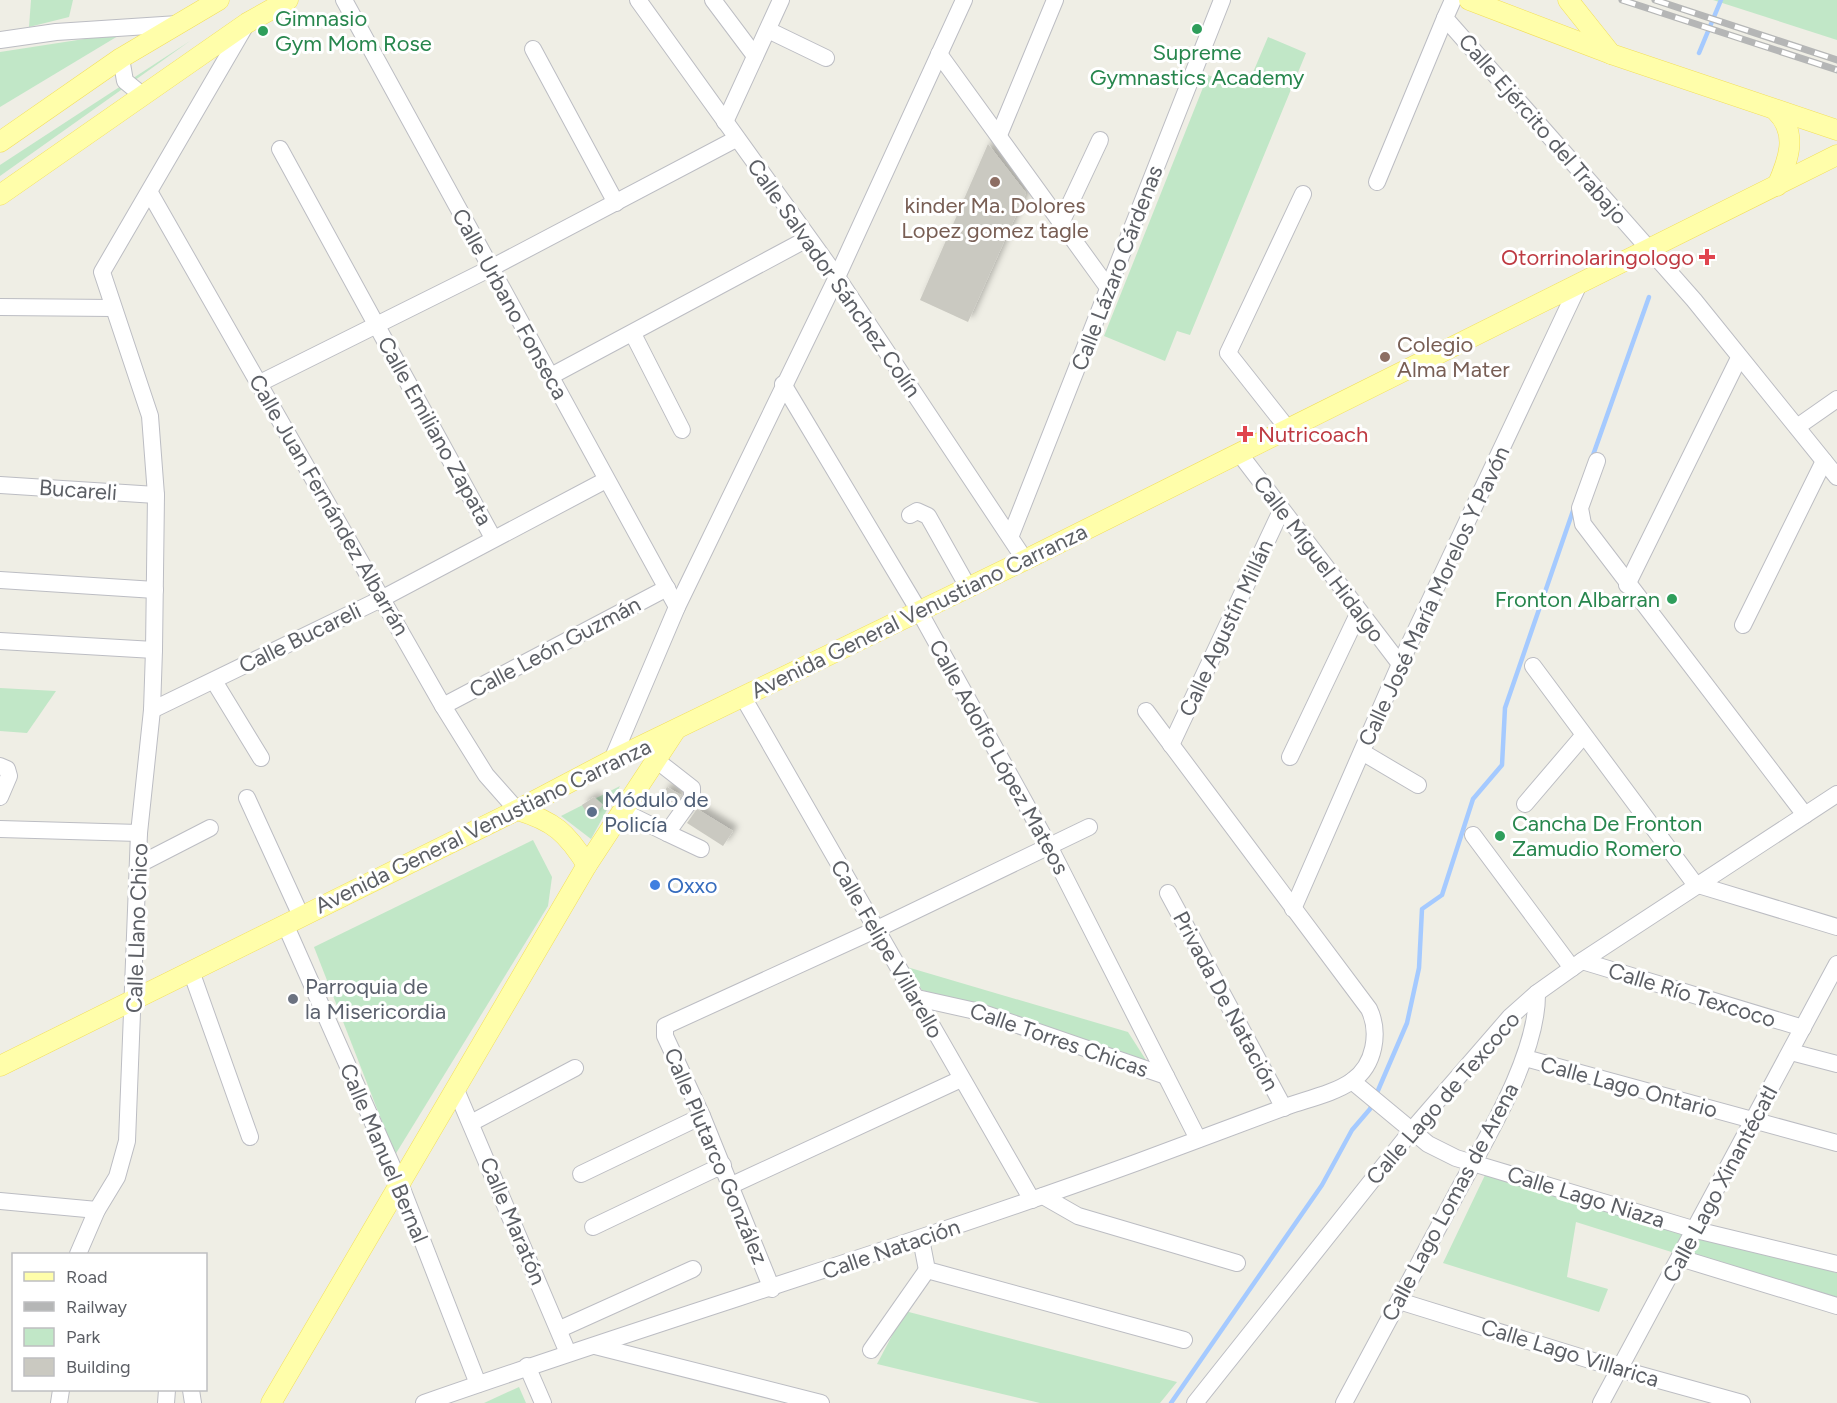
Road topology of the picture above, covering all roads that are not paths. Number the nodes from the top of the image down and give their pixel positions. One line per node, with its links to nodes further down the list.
1 (219, 0): 15 (main road)
2 (288, 0): 14 (main road)
3 (344, 0): 43 (street, Calle Urbano Fonseca)
4 (639, 0): 26 (street, Calle Salvador Sánchez Colín)
5 (713, 0): 21 (street)
6 (781, 0): 16 (street)
7 (964, 0): 19 (street)
8 (1055, 0): 28 (street)
9 (1222, 0): 46 (street, Calle Lázaro Cárdenas)
10 (1452, 0): 13 (street, Calle Ejército del Trabajo)
11 (1469, 0): 20 (main road)
12 (1568, 0): 20 (main road)
13 (1445, 18): 34 (street); 42 (street, Calle Ejército del Trabajo)
14 (247, 23): 24 (main road); 36 (street)
15 (178, 24): 17 (street); 22 (main road)
16 (768, 30): 21 (street); 23 (street)
17 (0, 40)
18 (533, 49): 39 (street)
19 (939, 54): 28 (street); 44 (street)
20 (1611, 54): 25 (main road)
21 (755, 57): 26 (street)
22 (121, 58): 24 (street); 31 (main road)
23 (826, 58)
24 (142, 95): 38 (main road)
25 (1776, 111): 27 (main road); 35 (main road)
26 (725, 122): 29 (street, Calle Salvador Sánchez Colín)
27 (1837, 130)
28 (999, 135): 40 (street)
29 (736, 140): 39 (street); 41 (street, Calle Salvador Sánchez Colín)
30 (1100, 140): 40 (street)
31 (0, 142)
32 (280, 149): 49 (street, Calle Emiliano Zapata)
33 (1837, 155): 35 (main road, Avenida General Venustiano Carranza)
34 (1377, 182)
35 (1777, 186): 42 (main road, Avenida General Venustiano Carranza)
36 (150, 194): 48 (street, Calle Llano Chico); 53 (street, Calle Juan Fernández Albarrán)
37 (1303, 194): 57 (street)
38 (0, 195)
39 (616, 203): 43 (street)
40 (1061, 223): 46 (street)
41 (807, 239): 44 (street, Calle Salvador Sánchez Colín); 50 (street)
42 (1647, 248): 45 (main road, Avenida General Venustiano Carranza); 51 (street, Calle Ejército del Trabajo)
43 (491, 268): 49 (street); 52 (street, Calle Urbano Fonseca)
44 (837, 277): 54 (street); 68 (street, Calle Salvador Sánchez Colín)
45 (1579, 284): 57 (main road, Avenida General Venustiano Carranza); 83 (street, Calle José María Morelos Y Pavón)
46 (1109, 289): 68 (street, Calle Lázaro Cárdenas)
47 (0, 307): 48 (street)
48 (113, 308): 65 (street, Calle Llano Chico)
49 (376, 324): 53 (street); 69 (street, Calle Emiliano Zapata)
50 (633, 334): 52 (street); 58 (street)
51 (1739, 358): 56 (street, Calle Ejército del Trabajo); 72 (street)
52 (550, 376): 63 (street, Calle Urbano Fonseca)
53 (260, 382): 76 (street, Calle Juan Fernández Albarrán)
54 (783, 384): 77 (street); 78 (street, Calle Adolfo López Mateos)
55 (1837, 399): 56 (street)
56 (1797, 427): 60 (street, Calle Ejército del Trabajo)
57 (1288, 429): 59 (main road, Avenida General Venustiano Carranza)
58 (682, 430)
59 (1239, 453): 66 (street, Calle Miguel Hidalgo); 70 (main road, Avenida General Venustiano Carranza)
60 (1824, 460): 62 (street, Calle Ejército del Trabajo); 80 (street)
61 (1597, 461): 72 (street)
62 (1837, 477)
63 (606, 480): 69 (street, Calle Bucareli); 74 (street, Calle Urbano Fonseca)
64 (0, 485): 65 (street, Bucareli)
65 (156, 495): 75 (street, Calle Llano Chico)
66 (1281, 511): 79 (street, Calle Miguel Hidalgo); 92 (street, Calle Agustín Millán)
67 (910, 515): 73 (street)
68 (1011, 536): 70 (street, Calle Salvador Sánchez Colín)
69 (493, 538): 76 (street, Calle Bucareli)
70 (1025, 560): 73 (main road, Avenida General Venustiano Carranza)
71 (0, 580): 75 (street)
72 (1627, 585): 106 (street)
73 (968, 587): 78 (main road, Avenida General Venustiano Carranza)
74 (667, 588): 77 (street, Calle Urbano Fonseca); 87 (street, Calle León Guzmán)
75 (155, 590): 82 (street, Calle Llano Chico)
76 (383, 598): 85 (street, Calle Bucareli); 87 (street, Calle Juan Fernández Albarrán)
77 (677, 607): 96 (street)
78 (919, 611): 86 (main road, Avenida General Venustiano Carranza); 113 (street, Calle Adolfo López Mateos)
79 (1359, 612): 83 (street, Calle Miguel Hidalgo); 94 (street)
80 (1743, 625)
81 (0, 641): 82 (street)
82 (154, 650): 88 (street, Calle Llano Chico)
83 (1400, 664): 93 (street, Calle José María Morelos Y Pavón)
84 (1533, 666): 91 (street)
85 (214, 681): 88 (street, Calle Bucareli); 95 (street)
86 (743, 697): 90 (main road, Avenida General Venustiano Carranza); 122 (street, Calle Felipe Villarello)
87 (443, 706): 104 (street, Calle Juan Fernández Albarrán)
88 (152, 710): 110 (street, Calle Llano Chico)
89 (1146, 711): 92 (street)
90 (675, 731): 96 (main road, Avenida General Venustiano Carranza); 97 (main road)
91 (1583, 736): 103 (street); 117 (street)
92 (1171, 745): 119 (street)
93 (1362, 752): 99 (street); 119 (street, Calle José María Morelos Y Pavón)
94 (1290, 757)
95 (261, 758)
96 (612, 760): 104 (main road, Avenida General Venustiano Carranza)
97 (656, 760): 105 (main road); 111 (street)
98 (0, 766): 101 (street)
99 (1418, 785)
100 (1837, 794): 106 (street, Calle Lago de Texcoco)
101 (0, 797)
102 (247, 798): 120 (street, Calle Manuel Bernal)
103 (1525, 804)
104 (517, 810): 116 (main road); 120 (main road, Avenida General Venustiano Carranza)
105 (622, 811): 111 (street); 116 (main road)
106 (1805, 815): 117 (street, Calle Lago de Texcoco)
107 (1089, 827): 113 (street)
108 (210, 828): 115 (street)
109 (0, 829): 110 (street)
110 (140, 833): 115 (street, Calle Llano Chico)
111 (668, 834): 114 (street)
112 (1473, 835): 123 (street)
113 (1049, 846): 122 (street); 135 (street, Calle Adolfo López Mateos)
114 (701, 849)
115 (138, 865): 128 (street, Calle Llano Chico)
116 (587, 865): 138 (main road)
117 (1695, 884): 121 (street); 123 (street, Calle Lago de Texcoco)
118 (1168, 893): 139 (street, Privada De Natación)
119 (1293, 909): 137 (street)
120 (293, 920): 125 (main road, Avenida General Venustiano Carranza); 151 (street, Calle Manuel Bernal)
121 (1837, 927)
122 (875, 930): 127 (street, Calle Felipe Villarello); 140 (street, Calle Plutarco González)
123 (1577, 964): 126 (street, Calle Lago de Texcoco); 129 (street, Calle Río Texcoco)
124 (1837, 964): 129 (street, Calle Lago Xinantécatl)
125 (191, 972): 128 (main road, Avenida General Venustiano Carranza); 144 (street)
126 (1537, 993): 131 (street, Calle Lago Lomas de Arena); 143 (street, Calle Lago de Texcoco)
127 (917, 998): 135 (street, Calle Torres Chicas); 136 (street, Calle Felipe Villarello)
128 (135, 999): 133 (main road, Avenida General Venustiano Carranza); 154 (street, Calle Llano Chico)
129 (1803, 1028): 130 (street, Calle Lago Xinantécatl)
130 (1791, 1052): 132 (street); 141 (street, Calle Lago Xinantécatl)
131 (1525, 1058): 141 (street, Calle Lago Ontario); 147 (street, Calle Lago Lomas de Arena)
132 (1837, 1064)
133 (0, 1066)
134 (575, 1068): 142 (street)
135 (1166, 1076): 145 (street, Calle Adolfo López Mateos)
136 (961, 1079): 150 (street); 152 (street, Calle Felipe Villarello)
137 (1352, 1081): 139 (street, Calle Natación); 143 (street, Calle Lago Niaza)
138 (456, 1090): 142 (street, Calle Maratón); 151 (main road)
139 (1284, 1108): 145 (street, Calle Natación)
140 (702, 1116): 148 (street, Calle Plutarco González); 149 (street)
141 (1753, 1121): 146 (street, Calle Lago Ontario); 156 (street, Calle Lago Xinantécatl)
142 (471, 1123): 167 (street, Calle Maratón)
143 (1412, 1130): 147 (street, Calle Lago Niaza); 179 (street, Calle Lago de Texcoco)
144 (250, 1137)
145 (1198, 1139): 152 (street, Calle Natación)
146 (1837, 1143)
147 (1473, 1163): 156 (street, Calle Lago Niaza); 165 (street, Calle Lago Lomas de Arena)
148 (723, 1165): 150 (street, Calle Plutarco González); 155 (street)
149 (581, 1174)
150 (732, 1185): 164 (street, Calle Plutarco González)
151 (401, 1186): 174 (street, Calle Manuel Bernal); 175 (main road)
152 (1037, 1198): 157 (street, Calle Natación); 160 (street)
153 (0, 1201): 154 (street)
154 (97, 1210): 158 (street, Calle Llano Chico)
155 (593, 1227)
156 (1696, 1230): 159 (street, Calle Lago Xinantécatl); 161 (street, Calle Lago Niaza)
157 (921, 1239): 163 (street); 164 (street, Calle Natación)
158 (78, 1253)
159 (1680, 1258): 166 (street); 173 (street, Calle Lago Xinantécatl)
160 (1238, 1263)
161 (1837, 1264)
162 (693, 1269): 167 (street)
163 (927, 1270): 168 (street); 170 (street)
164 (772, 1289): 169 (street, Calle Natación)
165 (1399, 1301): 173 (street, Calle Lago Villarica); 180 (street, Calle Lago Lomas de Arena)
166 (1837, 1306)
167 (560, 1329): 171 (street, Calle Maratón)
168 (1184, 1340)
169 (595, 1346): 171 (street, Calle Natación); 178 (street)
170 (871, 1350)
171 (568, 1353): 172 (street, Calle Natación)
172 (527, 1366): 174 (street, Calle Natación); 177 (street)
173 (1619, 1369): 181 (street, Calle Lago Xinantécatl); 182 (street, Calle Lago Villarica)
174 (478, 1384): 176 (street, Calle Natación)
175 (271, 1403)
176 (424, 1403)
177 (543, 1403)
178 (821, 1403)
179 (1195, 1403)
180 (1346, 1403)
181 (1601, 1403)
182 (1742, 1403)

